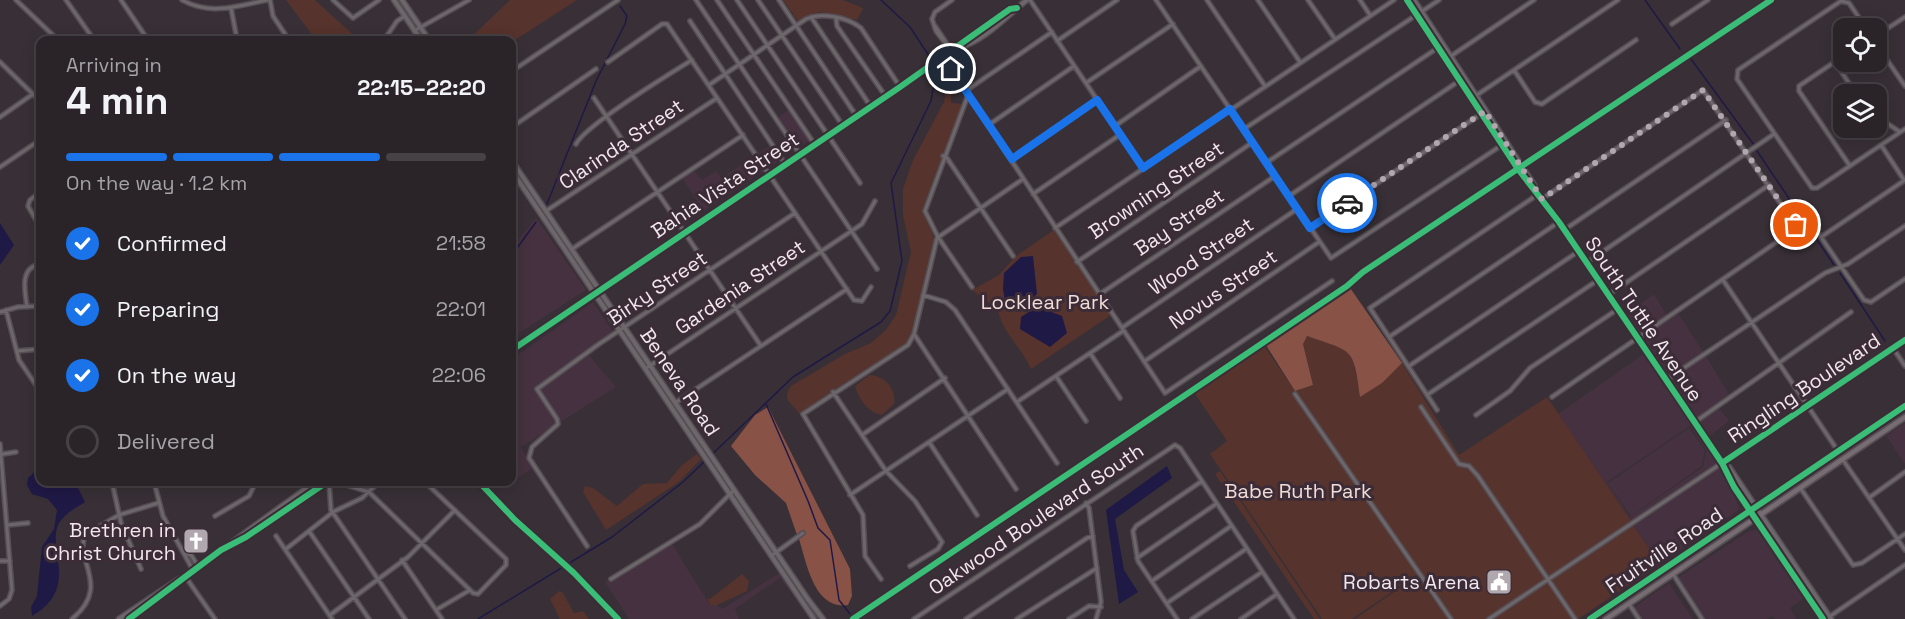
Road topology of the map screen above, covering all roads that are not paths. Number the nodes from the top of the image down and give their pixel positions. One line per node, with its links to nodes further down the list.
1 (16, 0): 50 (street)
2 (66, 0): 51 (street)
3 (121, 0): 52 (street)
4 (182, 0): 33 (street)
5 (268, 0): 33 (street); 54 (street)
6 (333, 0): 7 (street)
7 (379, 0)
8 (394, 0): 36 (main road)
9 (402, 0): 45 (main road)
10 (469, 0): 45 (street)
11 (618, 0): 75 (street)
12 (696, 0): 71 (street)
13 (717, 0): 64 (street)
14 (737, 0): 61 (street)
15 (758, 0): 49 (street)
16 (779, 0): 44 (street)
17 (952, 0): 63 (street)
18 (1028, 0): 48 (street); 63 (main road, Bahia Vista Street)
19 (1117, 0): 59 (street)
20 (1156, 0): 42 (street)
21 (1207, 0): 84 (street)
22 (1258, 0): 70 (street)
23 (1308, 0): 58 (street)
24 (1360, 0): 35 (street)
25 (1394, 0): 35 (street)
26 (1407, 0): 34 (main road, South Tuttle Avenue)
27 (1414, 0): 34 (main road, South Tuttle Avenue)
28 (1439, 0): 34 (street, Browning Street)
29 (1534, 0): 65 (street)
30 (1618, 0): 78 (street)
31 (1708, 0): 43 (street)
32 (1847, 1): 40 (street); 111 (street)
33 (231, 7): 53 (street)
34 (1419, 13): 62 (main road, South Tuttle Avenue); 65 (main road, South Tuttle Avenue); 107 (street, Browning Street)
35 (1370, 15): 58 (street)
36 (405, 16): 47 (main road); 55 (street)
37 (811, 17): 39 (street); 44 (street); 95 (street)
38 (1905, 17): 46 (street)
39 (836, 18): 86 (street); 90 (street)
40 (1859, 18)
41 (690, 21): 79 (street)
42 (1173, 24): 74 (street); 81 (street)
43 (1672, 24)
44 (796, 26): 49 (street); 100 (street)
45 (421, 27): 47 (street); 57 (main road)
46 (1887, 29)
47 (414, 31): 56 (main road)
48 (1052, 32): 59 (street); 87 (street)
49 (782, 35): 61 (street); 105 (street)
50 (54, 36)
51 (91, 36)
52 (145, 36)
53 (235, 36)
54 (286, 36)
55 (387, 36)
56 (418, 36)
57 (427, 36)
58 (1335, 39): 70 (street)
59 (1058, 40): 73 (street)
60 (1636, 40): 78 (street)
61 (767, 45): 64 (street); 113 (street)
62 (1439, 47): 66 (main road, South Tuttle Avenue); 125 (street)
63 (952, 52): 86 (main road, Bahia Vista Street)
64 (753, 55): 71 (street); 117 (street)
65 (1451, 56): 66 (street); 91 (main road, South Tuttle Avenue)
66 (1446, 59): 80 (main road, South Tuttle Avenue)
67 (692, 60): 69 (street); 83 (street); 99 (street)
68 (1887, 60): 85 (street)
69 (608, 62)
70 (1300, 62): 84 (street)
71 (739, 64): 79 (street); 122 (street)
72 (1, 65): 88 (street)
73 (1074, 66): 81 (street); 104 (street)
74 (1201, 66): 96 (street); 106 (street)
75 (516, 68)
76 (596, 69): 103 (street)
77 (951, 69): 87 (street)
78 (1514, 70): 91 (street)
79 (725, 74): 83 (street); 126 (street)
80 (1459, 81): 91 (main road, South Tuttle Avenue); 142 (street)
81 (1086, 83): 94 (street)
82 (1849, 84): 127 (street)
83 (709, 85): 93 (street)
84 (1265, 86): 96 (street)
85 (1905, 86)
86 (900, 87): 90 (main road, Bahia Vista Street)
87 (967, 92): 104 (street); 123 (street)
88 (33, 94): 89 (street); 98 (street)
89 (36, 97)
90 (886, 97): 95 (main road, Bahia Vista Street)
91 (1473, 97): 97 (main road, South Tuttle Avenue)
92 (594, 98): 99 (street)
93 (717, 98): 112 (street); 121 (street, Clarinda Street)
94 (1097, 100): 106 (street); 124 (street)
95 (871, 107): 100 (main road, Bahia Vista Street)
96 (1230, 109): 107 (street); 130 (street)
97 (1483, 112): 118 (main road, South Tuttle Avenue); 140 (main road, South Tuttle Avenue); 155 (street)
98 (0, 117)
99 (606, 117): 116 (street); 121 (street)
100 (857, 117): 105 (main road, Bahia Vista Street)
101 (1726, 120): 120 (street); 143 (street); 156 (street)
102 (1887, 123): 109 (street)
103 (516, 124)
104 (989, 124): 124 (street)
105 (843, 126): 113 (main road, Bahia Vista Street)
106 (1115, 126): 110 (street)
107 (1244, 129): 114 (street)
108 (1905, 129): 109 (street)
109 (1900, 132): 119 (street)
110 (1120, 134): 130 (street); 139 (street)
111 (1774, 134): 120 (street); 127 (street)
112 (743, 135): 131 (street); 138 (street)
113 (828, 136): 117 (main road, Bahia Vista Street); 136 (street)
114 (1252, 142): 125 (street); 166 (street, Browning Street)
115 (36, 143): 128 (street)
116 (576, 144)
117 (815, 145): 122 (main road, Bahia Vista Street)
118 (1502, 145): 140 (main road, South Tuttle Avenue); 161 (street)
119 (1881, 145): 127 (street); 135 (street)
120 (1748, 153): 137 (street); 167 (street)
121 (632, 155): 138 (street); 147 (street, Clarinda Street)
122 (800, 155): 126 (main road, Bahia Vista Street); 157 (street)
123 (943, 156): 145 (street); 159 (street)
124 (1012, 159): 134 (street)
125 (1266, 163): 132 (street)
126 (786, 164): 131 (main road, Bahia Vista Street)
127 (1850, 166)
128 (0, 167)
129 (516, 167): 147 (main road, Beneva Road)
130 (1143, 168): 154 (street)
131 (769, 175): 148 (street); 158 (main road, Bahia Vista Street)
132 (1275, 176): 142 (street); 181 (street, Bay Street)
133 (516, 177): 149 (main road, Beneva Road)
134 (1023, 179): 139 (street); 145 (street)
135 (1905, 180): 160 (street)
136 (860, 183)
137 (1769, 185): 174 (street); 183 (street)
138 (657, 193): 158 (street); 162 (street)
139 (1033, 194): 154 (street)
140 (1539, 194): 143 (main road, South Tuttle Avenue); 196 (street)
141 (36, 195): 150 (street)
142 (1288, 196): 146 (street)
143 (1542, 199): 151 (main road, South Tuttle Avenue)
144 (875, 201): 157 (street, Gardenia Street)
145 (981, 207): 159 (street); 165 (street)
146 (1297, 209): 155 (street); 193 (street, Wood Street)
147 (547, 211): 149 (street, Clarinda Street); 162 (main road, Beneva Road)
148 (795, 213): 163 (street); 171 (street, Birky Street)
149 (542, 215): 180 (main road, Beneva Road)
150 (36, 220)
151 (1559, 222): 156 (main road, South Tuttle Avenue); 196 (street)
152 (1812, 224): 160 (street)
153 (1905, 226): 169 (street)
154 (1055, 228): 166 (street)
155 (1310, 228): 161 (street)
156 (1564, 230): 164 (main road, South Tuttle Avenue)
157 (852, 231): 163 (street, Gardenia Street); 170 (street)
158 (684, 232): 171 (street); 179 (main road, Bahia Vista Street)
159 (938, 237): 177 (street); 182 (street)
160 (1821, 237): 169 (street)
161 (1320, 242): 205 (street, Novus Street)
162 (572, 249): 179 (main road, Beneva Road)
163 (821, 251): 178 (street); 186 (street, Gardenia Street)
164 (1579, 251): 167 (main road, South Tuttle Avenue); 209 (street)
165 (1013, 256)
166 (1077, 262): 181 (street)
167 (1586, 262): 173 (main road, South Tuttle Avenue)
168 (36, 265): 185 (street)
169 (1841, 267): 172 (street); 191 (street)
170 (877, 269)
171 (710, 271): 186 (street); 192 (street, Birky Street)
172 (1905, 279)
173 (1598, 280): 183 (main road, South Tuttle Avenue); 218 (street)
174 (1723, 280): 191 (street); 197 (street)
175 (1332, 281): 205 (street)
176 (871, 287): 178 (street)
177 (972, 287)
178 (847, 289): 199 (street)
179 (599, 290): 180 (main road, Bahia Vista Street); 192 (main road, Beneva Road)
180 (594, 294): 194 (main road, Beneva Road); 200 (main road, Bahia Vista Street)
181 (1100, 294): 193 (street)
182 (923, 295): 195 (street); 215 (street)
183 (1608, 295): 187 (main road, South Tuttle Avenue)
184 (36, 306): 185 (street)
185 (27, 307): 188 (street)
186 (735, 308): 199 (street); 206 (street, Gardenia Street)
187 (1618, 309): 197 (main road, South Tuttle Avenue); 227 (street)
188 (6, 310): 189 (street); 203 (street)
189 (0, 312)
190 (1851, 312): 207 (street)
191 (1752, 323): 207 (street); 213 (street)
192 (625, 328): 194 (street, Birky Street); 206 (main road, Beneva Road)
193 (1123, 329): 204 (street, Wood Street); 205 (street)
194 (620, 332): 210 (main road, Beneva Road); 283 (street, Birky Street)
195 (914, 334): 212 (street); 216 (street)
196 (1388, 337): 209 (street)
197 (1638, 339): 213 (main road, South Tuttle Avenue); 219 (street)
198 (1905, 340): 201 (main road, Ringling Boulevard)
199 (761, 346): 222 (street)
200 (516, 347)
201 (1893, 348): 208 (street); 223 (main road, Ringling Boulevard)
202 (36, 349): 203 (street)
203 (16, 351): 214 (street)
204 (1090, 353): 211 (street, Wood Street); 220 (street)
205 (1144, 362)
206 (650, 365): 210 (street, Gardenia Street); 222 (main road, Beneva Road)
207 (1780, 365): 223 (street); 231 (street)
208 (1905, 366)
209 (1408, 367): 218 (street)
210 (645, 369): 258 (main road, Beneva Road)
211 (1056, 376): 221 (street, Wood Street); 230 (street)
212 (945, 378): 228 (street); 232 (street)
213 (1666, 380): 231 (main road, South Tuttle Avenue)
214 (36, 386)
215 (1008, 389): 221 (street); 228 (street)
216 (833, 392): 232 (street); 259 (street)
217 (1295, 394): 338 (street)
218 (1427, 395): 226 (street)
219 (1552, 397)
220 (1120, 398)
221 (1017, 402): 240 (street)
222 (675, 403): 256 (main road, Beneva Road)
223 (1808, 405): 236 (street); 241 (main road, Ringling Boulevard)
224 (1421, 406): 306 (street)
225 (1905, 406): 233 (main road, Fruitville Road)
226 (1437, 410)
227 (1476, 415)
228 (968, 416): 234 (street); 254 (street)
229 (1905, 417): 239 (main road, Fruitville Road)
230 (1086, 421)
231 (1695, 422): 241 (main road, South Tuttle Avenue)
232 (862, 435): 242 (street)
233 (1854, 440): 236 (main road, Fruitville Road); 239 (main road)
234 (929, 442): 242 (street); 269 (street)
235 (0, 444): 238 (street)
236 (1838, 451): 264 (main road, Fruitville Road)
237 (16, 452): 238 (street)
238 (3, 454): 274 (street)
239 (1842, 460): 255 (main road, Fruitville Road); 260 (street)
240 (1057, 463)
241 (1722, 463): 264 (main road); 267 (main road); 306 (street, Ringling Boulevard)
242 (886, 471): 259 (street); 297 (street)
243 (1905, 472): 260 (street)
244 (1202, 482): 262 (street, Oakwood Boulevard South); 263 (street); 291 (street)
245 (113, 486): 268 (street)
246 (155, 486): 261 (street)
247 (254, 486): 270 (street)
248 (309, 486): 284 (main road)
249 (322, 486): 284 (main road)
250 (328, 486): 266 (street)
251 (349, 486): 257 (street)
252 (375, 486): 257 (street)
253 (429, 486): 265 (street)
254 (1016, 489)
255 (1801, 489): 271 (main road, Fruitville Road); 281 (street)
256 (734, 490): 258 (street); 289 (main road, Beneva Road)
257 (369, 492): 266 (street); 282 (street)
258 (729, 494): 290 (main road, Beneva Road); 304 (street)
259 (850, 495): 305 (street)
260 (1869, 497): 281 (street)
261 (158, 503): 268 (street); 288 (street)
262 (1086, 503): 280 (street); 330 (street, Oakwood Boulevard South)
263 (1216, 504): 275 (street); 291 (street)
264 (1756, 508): 267 (main road, Fruitville Road); 271 (main road)
265 (454, 510): 282 (street); 309 (street)
266 (333, 512): 276 (street); 307 (street)
267 (1750, 512): 272 (main road); 341 (main road, Fruitville Road)
268 (119, 515): 299 (street); 320 (street)
269 (977, 515)
270 (215, 516)
271 (1761, 516): 272 (main road, Fruitville Road); 319 (main road)
272 (1756, 520): 302 (main road, Fruitville Road); 319 (main road)
273 (28, 523): 274 (street)
274 (8, 525): 294 (street)
275 (1231, 526): 286 (street); 308 (street)
276 (309, 531): 285 (street); 311 (street)
277 (803, 533): 289 (street)
278 (1905, 534): 281 (street)
279 (276, 536): 285 (street)
280 (1093, 536): 298 (street); 331 (street)
281 (1898, 539): 287 (street)
282 (422, 543): 292 (street); 309 (street)
283 (587, 546)
284 (226, 547): 296 (main road)
285 (286, 549): 317 (street)
286 (1246, 549): 301 (street); 312 (street)
287 (1905, 550)
288 (185, 553): 296 (street); 300 (street)
289 (776, 553): 290 (street); 329 (main road, Beneva Road)
290 (770, 557): 328 (main road, Beneva Road)
291 (1137, 558): 308 (street)
292 (402, 560): 307 (street); 316 (street)
293 (0, 561): 294 (street)
294 (10, 561): 314 (street)
295 (1905, 565): 319 (street)
296 (198, 566): 300 (main road)
297 (910, 566)
298 (1097, 568): 315 (street); 332 (street)
299 (141, 569)
300 (193, 570): 303 (main road)
301 (1262, 572): 310 (street); 336 (street)
302 (1673, 574): 313 (main road, Fruitville Road); 344 (street)
303 (185, 576): 321 (main road); 322 (main road); 323 (street)
304 (611, 579)
305 (881, 579)
306 (1548, 579): 339 (street, Ringling Boulevard); 340 (street)
307 (379, 580): 311 (street); 326 (street)
308 (1152, 581): 312 (street)
309 (470, 590): 316 (street)
310 (1277, 594): 318 (street); 337 (street)
311 (355, 597): 317 (street); 325 (street)
312 (1167, 603): 335 (street)
313 (1629, 604): 342 (main road, Fruitville Road); 343 (street)
314 (0, 606)
315 (1101, 607): 333 (street); 334 (street)
316 (436, 610): 327 (street)
317 (330, 615): 324 (street)
318 (1292, 618)
319 (1827, 618)
320 (72, 619)
321 (120, 619)
322 (129, 619)
323 (214, 619)
324 (332, 619)
325 (369, 619)
326 (405, 619)
327 (442, 619)
328 (814, 619)
329 (823, 619)
330 (914, 619)
331 (966, 619)
332 (1017, 619)
333 (1069, 619)
334 (1096, 619)
335 (1177, 619)
336 (1192, 619)
337 (1241, 619)
338 (1451, 619)
339 (1489, 619)
340 (1575, 619)
341 (1590, 619)
342 (1606, 619)
343 (1639, 619)
344 (1702, 619)

